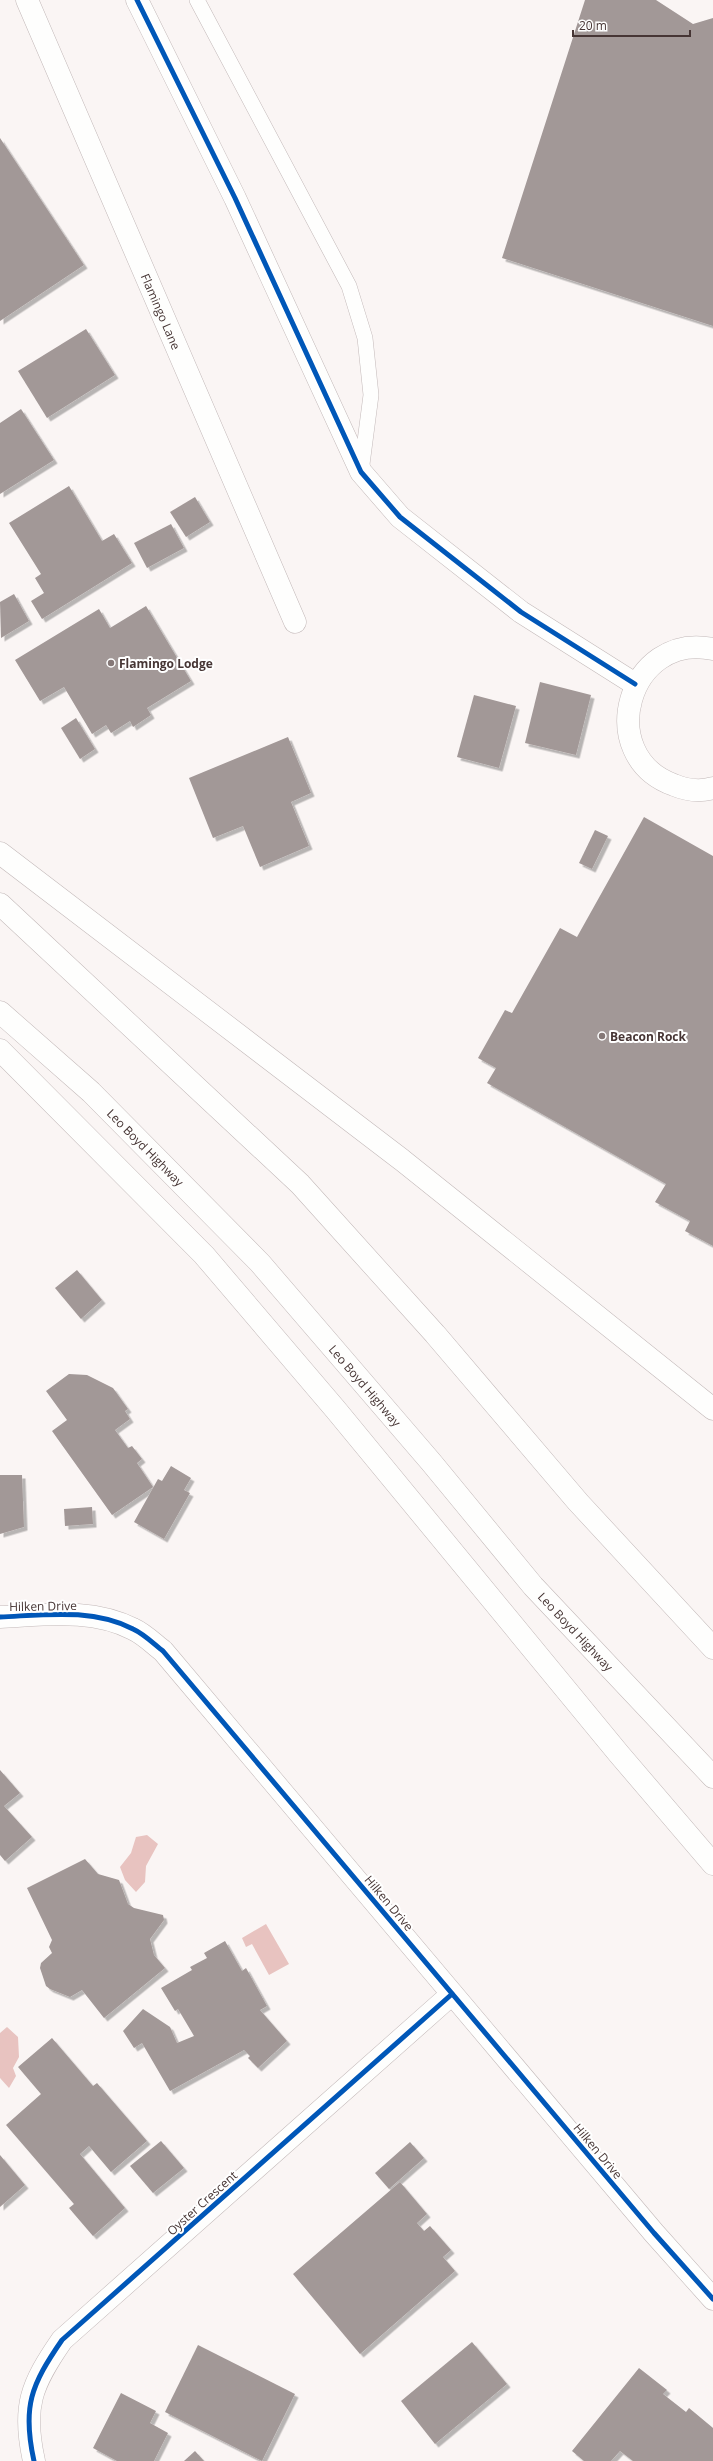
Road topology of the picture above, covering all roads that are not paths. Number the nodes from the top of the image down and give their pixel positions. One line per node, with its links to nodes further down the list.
1 (27, 0): 5 (main road, Flamingo Lane)
2 (137, 0): 4 (main road)
3 (197, 0): 4 (lane)
4 (361, 472): 7 (main road)
5 (294, 622)
6 (713, 648): 7 (main road)
7 (635, 684): 8 (main road)
8 (711, 790)
9 (0, 853): 13 (main road)
10 (0, 904): 15 (main road)
11 (0, 1012): 16 (main road, Leo Boyd Highway)
12 (0, 1050): 17 (main road)
13 (713, 1409)
14 (0, 1616): 18 (main road, Hilken Drive)
15 (713, 1648)
16 (713, 1777)
17 (713, 1864)
18 (452, 1994): 19 (main road, Hilken Drive); 20 (main road, Oyster Crescent)
19 (713, 2299)
20 (34, 2461)

